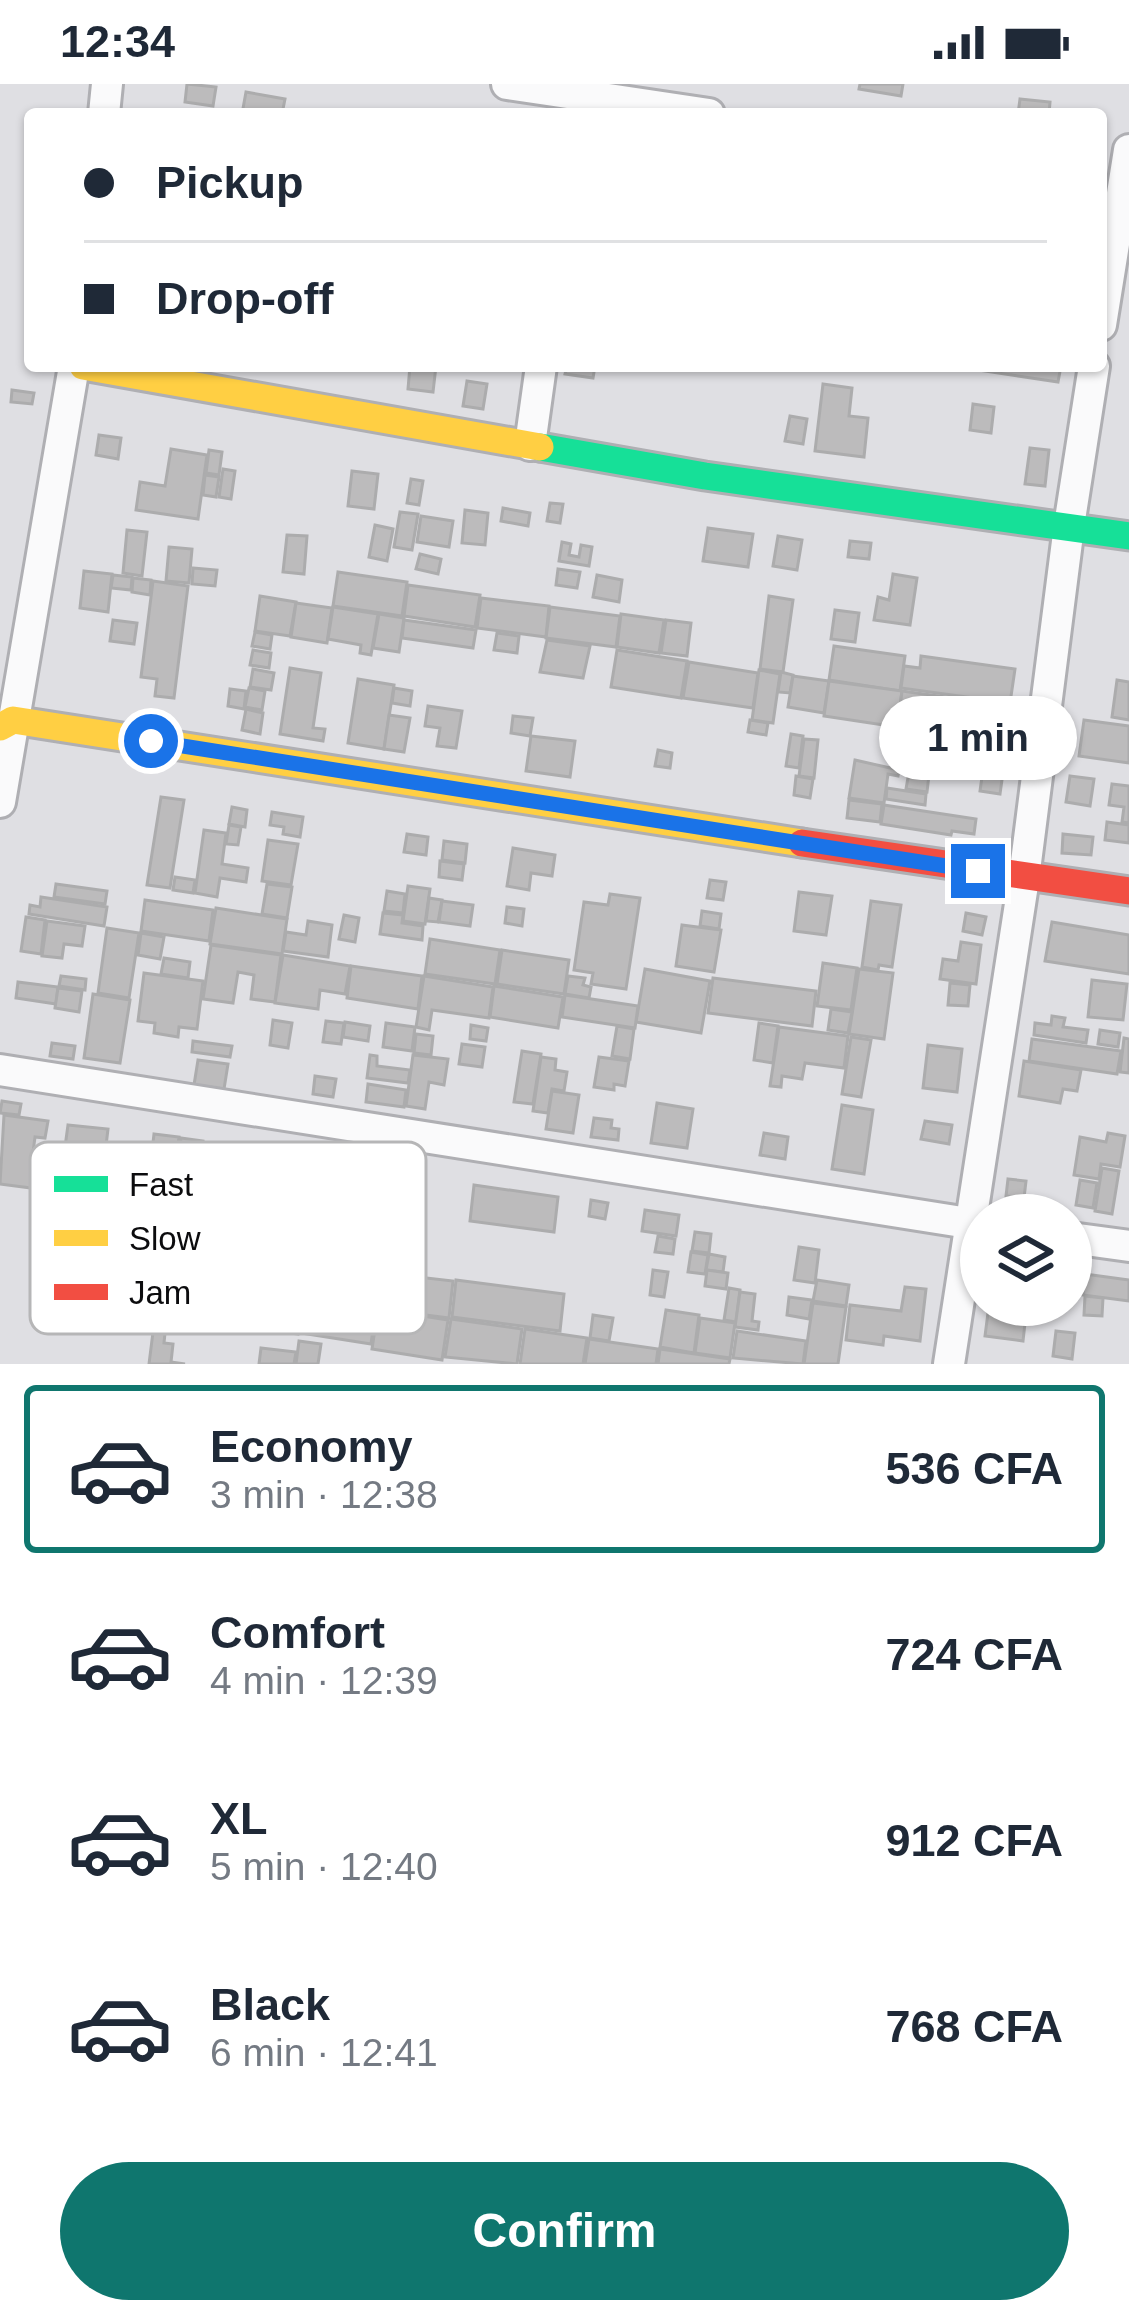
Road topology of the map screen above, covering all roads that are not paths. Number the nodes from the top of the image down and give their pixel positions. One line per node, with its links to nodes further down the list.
1 (507, 84): 2 (street)
2 (577, 104): 3 (street)
3 (630, 108)
4 (1121, 169): 5 (street)
5 (1107, 278)
6 (77, 372): 13 (street)
7 (112, 372): 10 (street)
8 (540, 372): 10 (street)
9 (1093, 372): 11 (street)
10 (530, 445): 11 (street)
11 (1069, 526): 12 (street); 15 (street)
12 (1129, 536)
13 (4, 715): 14 (street); 15 (street)
14 (0, 802)
15 (1024, 878): 16 (street); 18 (street)
16 (1129, 891)
17 (0, 1070): 19 (street)
18 (979, 1194)
19 (960, 1223)
20 (1092, 1241): 21 (street)
21 (1129, 1246)
22 (960, 1308): 23 (street)
23 (950, 1364)

